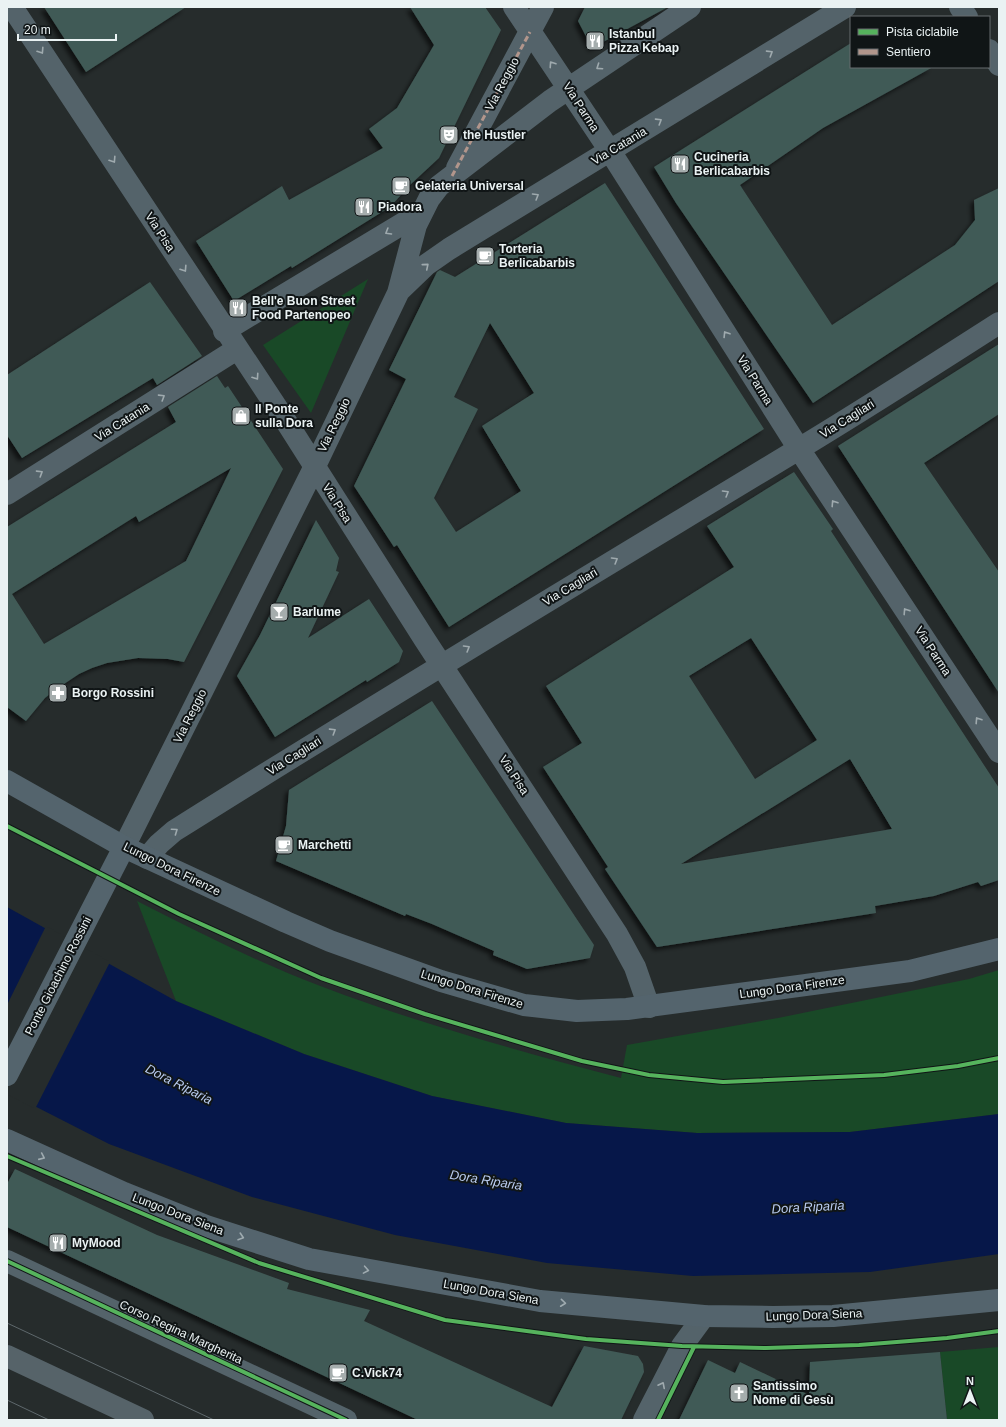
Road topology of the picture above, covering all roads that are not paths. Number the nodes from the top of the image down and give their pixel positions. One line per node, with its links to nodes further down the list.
1 (12, 7): 17 (street, Via Pisa, one-way to 17)
2 (514, 7): 8 (street, Via Parma)
3 (543, 7): 8 (street, Via Reggio)
4 (690, 7): 11 (street, one-way to 11)
5 (845, 7): 12 (street, Via Catania, one-way to 5)
6 (960, 7): 7 (street)
7 (966, 16)
8 (530, 32): 11 (street, Via Parma, one-way to 8); 13 (street, Via Reggio)
9 (990, 52): 10 (street)
10 (999, 65)
11 (568, 88): 12 (street, Via Parma); 13 (street)
12 (610, 151): 15 (street, Via Catania, one-way to 12); 19 (street, Via Parma, one-way to 12)
13 (452, 176): 14 (street, Via Reggio)
14 (422, 212): 15 (street, Via Reggio); 17 (street, one-way to 17)
15 (398, 292): 20 (street, Via Reggio)
16 (999, 323): 19 (street, Via Cagliari)
17 (224, 330): 18 (street, Via Pisa)
18 (237, 350): 20 (street, Via Pisa, one-way to 20); 21 (street, Via Catania, one-way to 18)
19 (799, 449): 22 (street, Via Cagliari, one-way to 19); 23 (street, Via Parma, one-way to 19)
20 (315, 466): 22 (street, Via Pisa); 25 (street, Via Reggio)
21 (7, 494)
22 (441, 664): 26 (street, Via Cagliari, one-way to 22); 28 (street, Via Pisa)
23 (999, 752)
24 (7, 781): 25 (street, Lungo Dora Firenze)
25 (124, 847): 26 (street, Lungo Dora Firenze); 29 (street, Ponte Gioachino Rossini)
26 (147, 858): 28 (street, Lungo Dora Firenze)
27 (999, 950): 28 (street, Lungo Dora Firenze)
28 (649, 1006)
29 (7, 1075)
30 (7, 1140): 33 (street, Lungo Dora Siena, one-way to 33)
31 (7, 1261): 36 (street, Corso Regina Margherita)
32 (999, 1300): 33 (street, Lungo Dora Siena)
33 (704, 1316): 37 (street, one-way to 33)
34 (7, 1356): 35 (main road)
35 (143, 1420)
36 (346, 1420)
37 (644, 1420)

